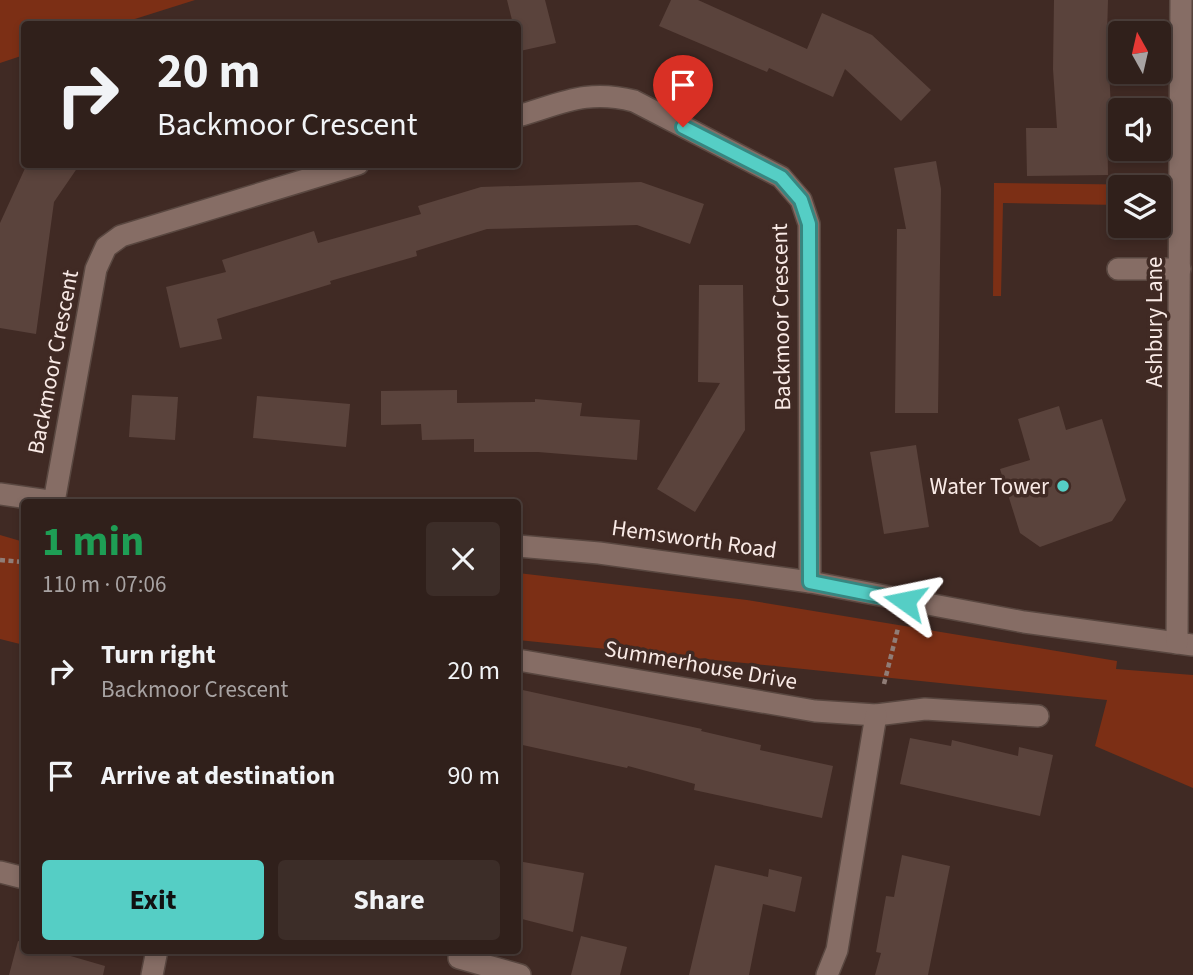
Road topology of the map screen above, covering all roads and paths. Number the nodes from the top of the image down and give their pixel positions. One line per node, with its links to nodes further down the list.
1 (1181, 0): 4 (street, Ashbury Lane)
2 (521, 115): 13 (street, Backmoor Crescent)
3 (345, 168): 8 (street, Backmoor Crescent)
4 (1180, 268): 5 (street); 9 (street, Ashbury Lane)
5 (1118, 269)
6 (0, 494): 7 (street)
7 (34, 499)
8 (56, 499)
9 (1186, 505): 15 (street, Ashbury Lane)
10 (521, 546): 13 (street, Hemsworth Road)
11 (0, 560): 12 (path)
12 (21, 562)
13 (810, 582): 14 (street, Hemsworth Road)
14 (905, 601): 15 (street, Hemsworth Road); 17 (path)
15 (1185, 644)
16 (521, 661): 17 (street, Summerhouse Drive)
17 (876, 715): 18 (street, Summerhouse Drive); 25 (street)
18 (1038, 716)
19 (0, 872): 20 (street)
20 (21, 877)
21 (157, 954): 23 (street)
22 (459, 958): 24 (street)
23 (152, 975)
24 (520, 975)
25 (827, 975)

